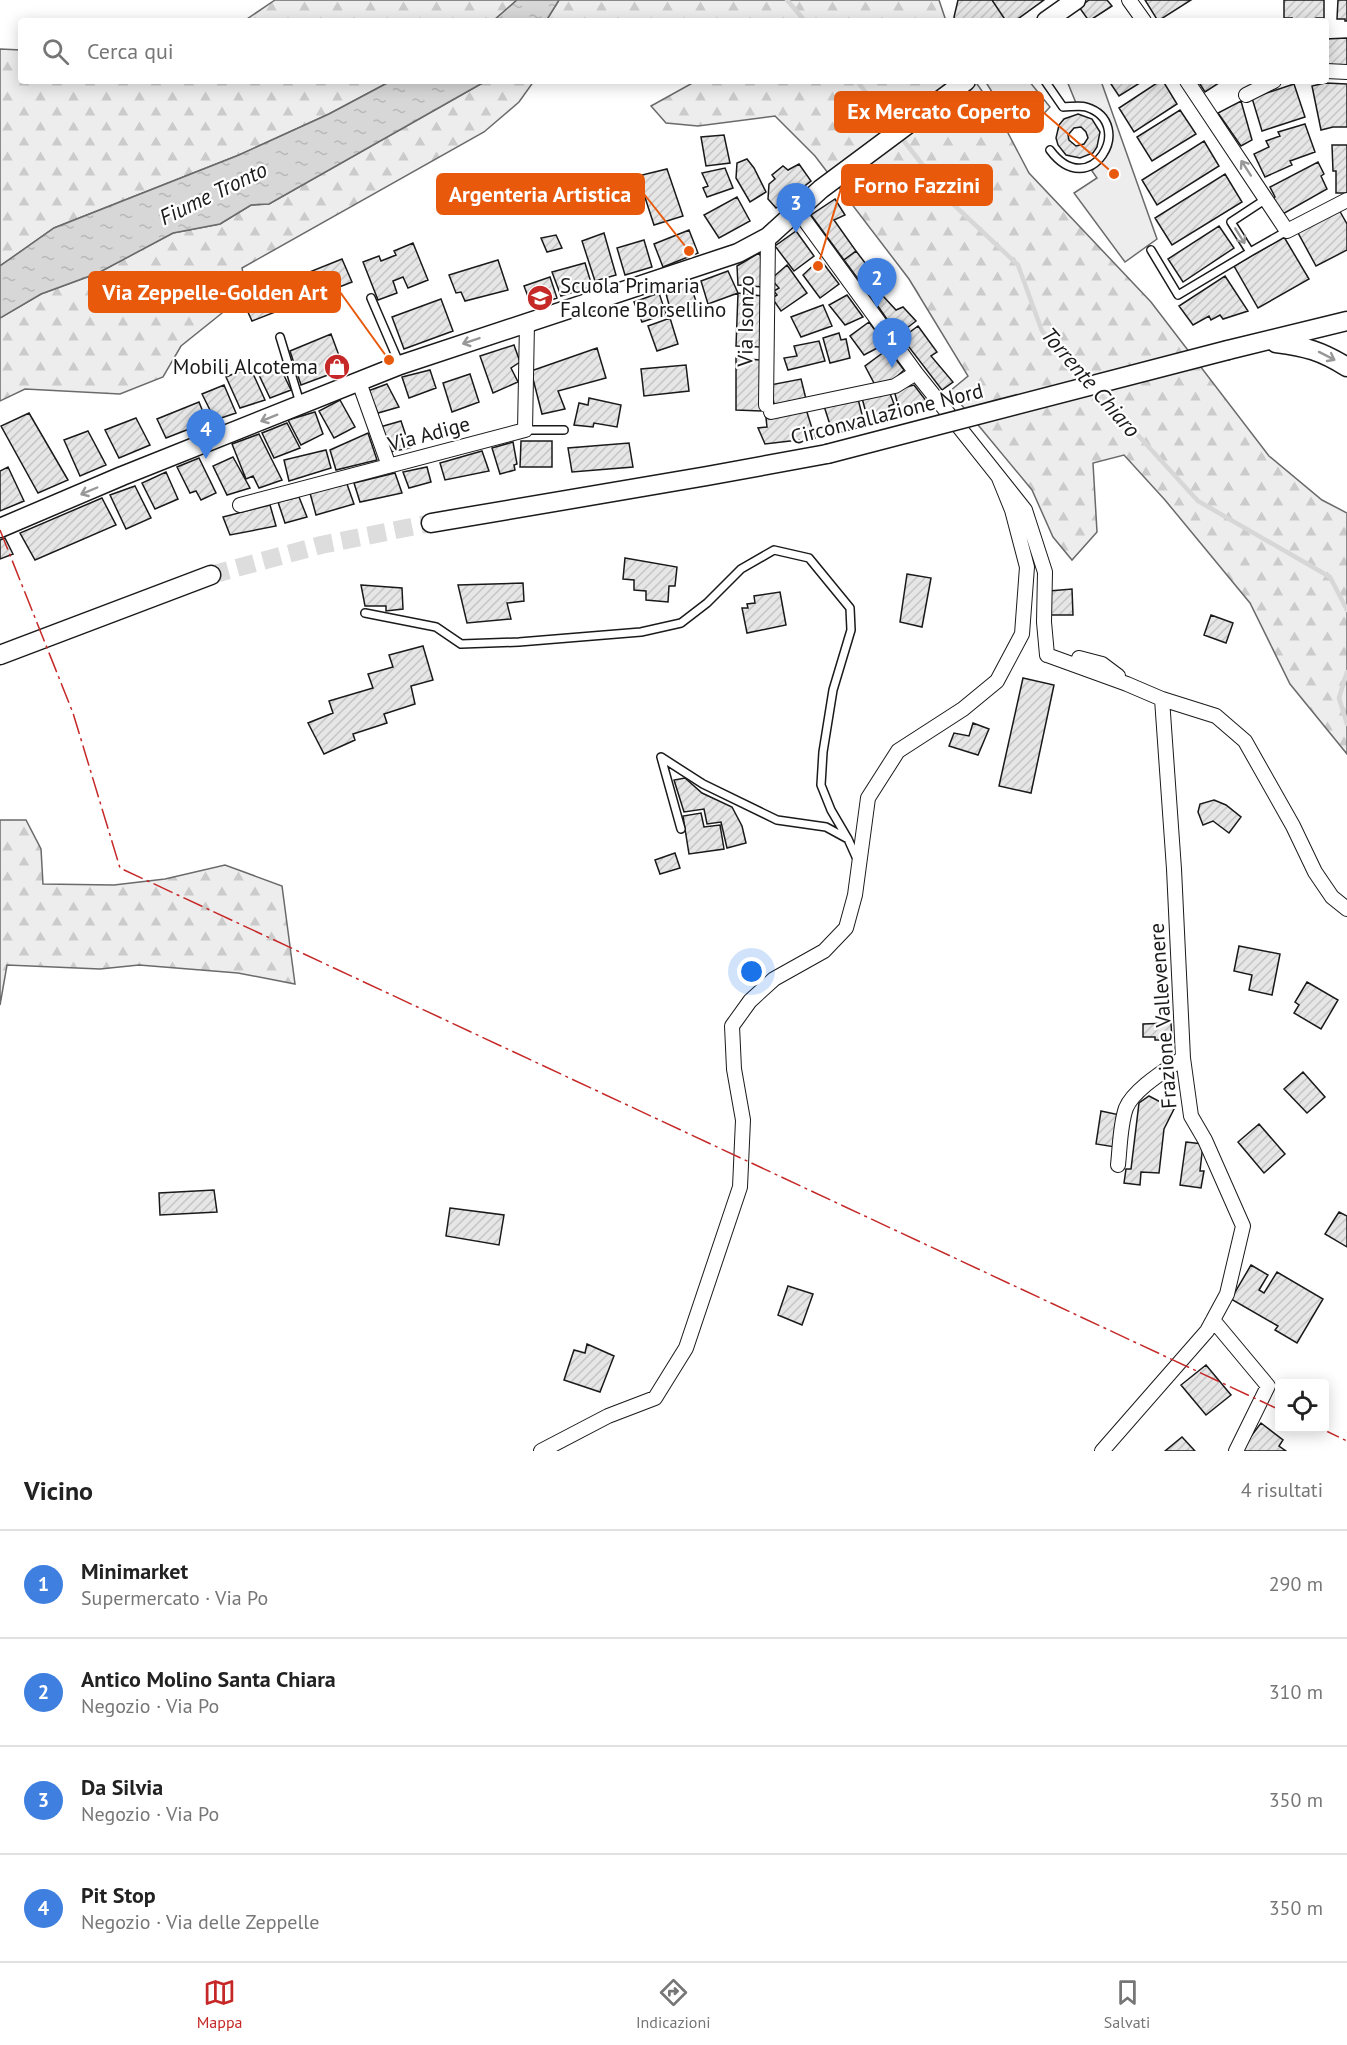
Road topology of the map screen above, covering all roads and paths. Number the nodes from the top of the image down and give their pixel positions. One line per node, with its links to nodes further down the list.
1 (1076, 0): 3 (main road)
2 (1130, 0): 4 (street)
3 (1050, 18)
4 (1142, 18)
5 (1329, 71): 6 (street)
6 (1347, 72)
7 (962, 84): 15 (main road)
8 (1047, 84): 12 (lane)
9 (1189, 84): 13 (street, one-way to 9)
10 (1268, 84): 11 (street)
11 (1246, 95)
12 (1050, 150)
13 (1266, 199): 16 (street); 19 (lane, one-way to 19)
14 (1347, 200): 16 (street)
15 (798, 211): 17 (main road); 27 (street)
16 (1287, 231): 19 (lane)
17 (768, 237): 22 (main road); 27 (street, Via Isonzo)
18 (1151, 250): 19 (lane)
19 (1250, 252)
20 (371, 298): 25 (lane)
21 (1347, 321): 24 (main road, Circonvallazione Nord)
22 (527, 323): 25 (main road, one-way to 25); 30 (street)
23 (280, 337): 29 (lane)
24 (1265, 341): 26 (main road, one-way to 26); 35 (main road, Circonvallazione Nord, bridge)
25 (400, 365): 28 (main road)
26 (1347, 367)
27 (916, 373): 33 (street)
28 (359, 382): 29 (main road); 32 (street)
29 (301, 405): 36 (main road, one-way to 36)
30 (525, 430): 31 (lane); 32 (street, Via Adige)
31 (564, 430)
32 (389, 466): 34 (street, Via Adige)
33 (999, 478): 40 (street); 43 (street)
34 (240, 505)
35 (431, 523)
36 (0, 528)
37 (211, 575): 39 (main road)
38 (365, 613): 42 (lane)
39 (0, 655)
40 (1162, 699): 44 (street); 45 (street, Frazione Vallevenere)
41 (681, 829): 42 (lane)
42 (848, 839): 43 (lane)
43 (858, 863): 48 (street)
44 (1347, 909)
45 (1183, 1058): 46 (street); 47 (street, Frazione Vallevenere)
46 (1118, 1165)
47 (1213, 1320): 49 (street, Frazione Vallevenere); 50 (street)
48 (541, 1451)
49 (1102, 1451)
50 (1236, 1451)

